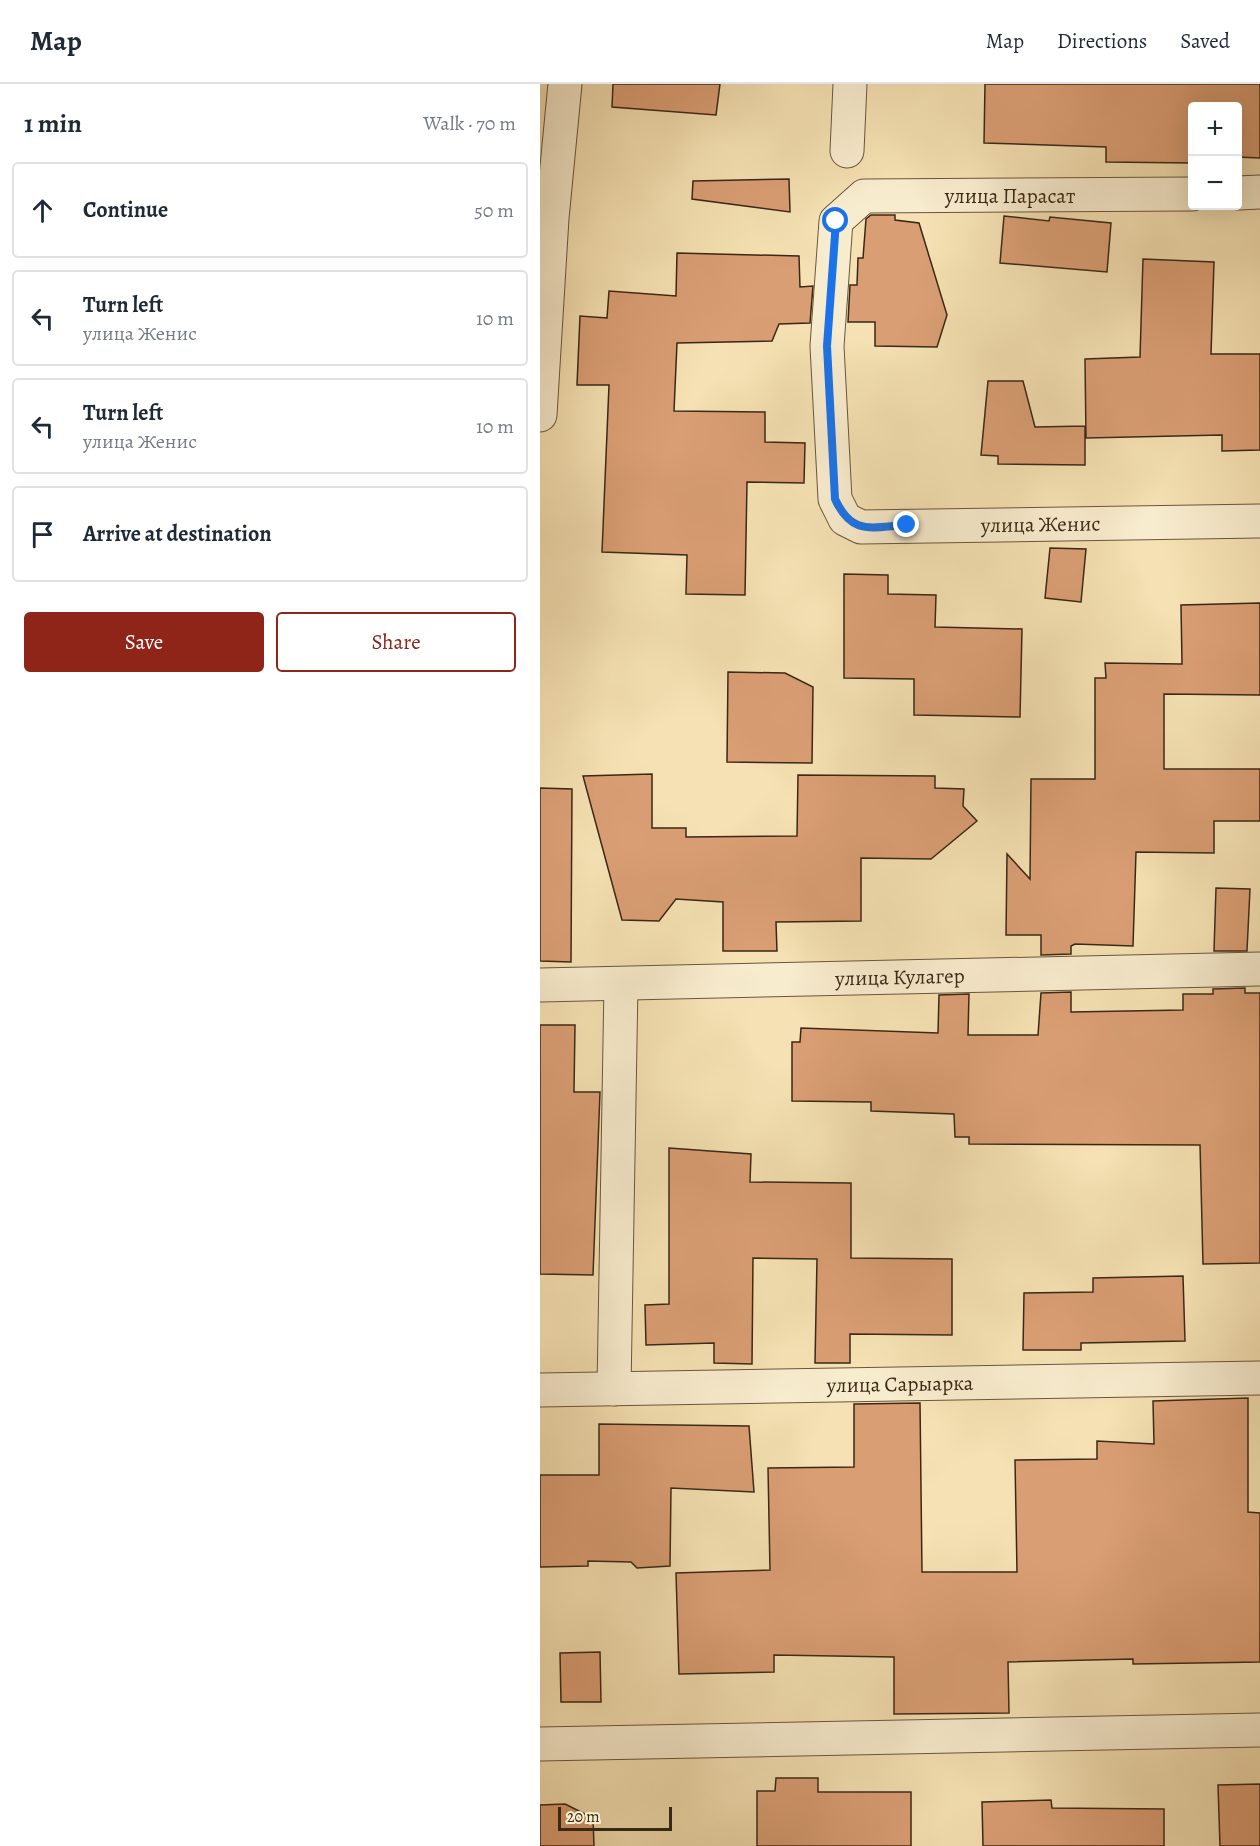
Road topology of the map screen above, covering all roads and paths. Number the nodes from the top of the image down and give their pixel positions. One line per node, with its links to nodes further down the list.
1 (565, 84): 7 (street)
2 (850, 84): 3 (street)
3 (847, 151)
4 (1260, 192): 5 (street)
5 (1242, 193)
6 (1188, 194): 9 (street, улица Парасат)
7 (546, 219): 8 (street)
8 (540, 415)
9 (835, 499): 10 (street, улица Женис)
10 (1260, 521)
11 (1260, 969): 12 (street, улица Кулагер)
12 (621, 984): 13 (street, улица Кулагер); 15 (street)
13 (540, 985)
14 (1260, 1378): 15 (street, улица Сарыарка)
15 (614, 1389): 16 (street, улица Сарыарка)
16 (540, 1390)
17 (1260, 1730): 18 (street)
18 (540, 1744)

